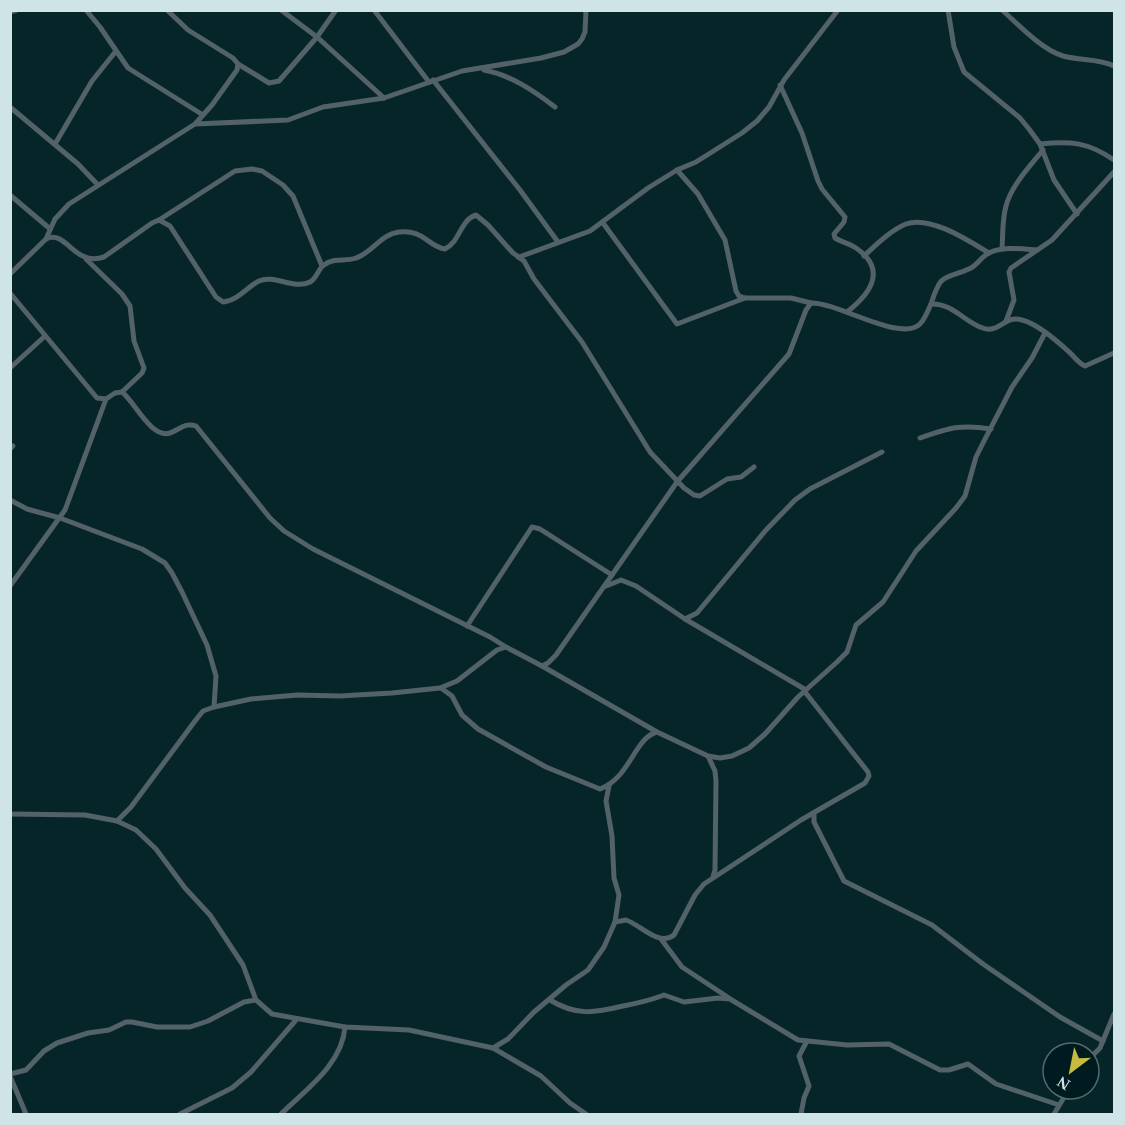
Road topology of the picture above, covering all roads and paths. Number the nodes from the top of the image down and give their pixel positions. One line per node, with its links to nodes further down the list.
1 (17, 10): 10 (street)
2 (167, 10): 14 (street)
3 (281, 10): 12 (street)
4 (336, 10): 12 (street)
5 (374, 10): 17 (street)
6 (586, 10): 16 (street)
7 (838, 10): 18 (street)
8 (948, 10): 25 (street)
9 (1002, 10): 15 (street)
10 (10, 12)
11 (89, 12): 13 (street)
12 (317, 37): 14 (street); 19 (street)
13 (116, 51): 22 (street); 24 (street)
14 (238, 64): 22 (street)
15 (1114, 66)
16 (479, 69): 17 (street); 21 (street)
17 (431, 81): 19 (street); 36 (street)
18 (780, 85): 27 (street); 41 (street)
19 (384, 98): 23 (street)
20 (10, 107): 24 (street)
21 (555, 107)
22 (203, 115): 23 (street)
23 (195, 124): 29 (street)
24 (55, 144): 29 (street)
25 (1041, 147): 26 (street); 31 (street); 37 (street)
26 (1114, 160)
27 (677, 170): 33 (street); 46 (street)
28 (1114, 172): 31 (street)
29 (98, 185): 34 (street)
30 (10, 195): 34 (street)
31 (1077, 214): 38 (street)
32 (159, 220): 42 (street); 43 (street); 43 (street)
33 (603, 224): 36 (street); 46 (street)
34 (49, 228): 35 (street)
35 (46, 239): 42 (street); 44 (street)
36 (558, 242): 40 (street)
37 (1002, 249): 38 (street); 39 (street)
38 (1038, 250): 50 (street)
39 (989, 253): 41 (street); 48 (street)
40 (516, 256): 43 (street); 61 (street)
41 (864, 256): 49 (street)
42 (86, 259): 55 (street)
43 (322, 266)
44 (10, 274)
45 (10, 294): 52 (street)
46 (745, 298): 47 (street)
47 (811, 303): 49 (street); 61 (street)
48 (931, 304): 49 (street); 50 (street)
49 (847, 312)
50 (1005, 322): 51 (street)
51 (1045, 333): 53 (street); 57 (street)
52 (45, 336): 54 (street); 56 (street)
53 (1114, 353)
54 (10, 368)
55 (123, 392): 56 (street); 71 (street)
56 (106, 399): 63 (street)
57 (991, 429): 58 (street); 75 (street)
58 (920, 438)
59 (882, 452): 68 (street)
60 (754, 467): 61 (street)
61 (676, 482): 64 (street)
62 (10, 500): 63 (street)
63 (60, 518): 66 (street); 76 (street)
64 (613, 573): 65 (street); 67 (street); 71 (street)
65 (621, 579): 67 (street); 69 (street)
66 (10, 586)
67 (604, 586): 73 (street)
68 (694, 615): 69 (street); 70 (street)
69 (685, 619): 70 (street)
70 (696, 625): 75 (street)
71 (467, 626): 72 (street)
72 (506, 647): 73 (street); 74 (street)
73 (542, 666): 77 (street)
74 (440, 688): 76 (street); 82 (street)
75 (805, 691): 79 (street); 84 (street)
76 (214, 707): 86 (street)
77 (657, 732): 78 (street); 81 (street)
78 (708, 756): 79 (street); 80 (street)
79 (724, 757): 80 (street)
80 (716, 771): 87 (street)
81 (609, 786): 82 (street); 83 (street)
82 (600, 789): 83 (street)
83 (606, 801): 88 (street)
84 (814, 813): 87 (street); 97 (street)
85 (10, 814): 86 (street)
86 (117, 821): 91 (street)
87 (713, 877): 89 (street)
88 (615, 922): 89 (street); 92 (street)
89 (662, 939): 90 (street)
90 (730, 999): 92 (street); 96 (street)
91 (256, 1000): 94 (street); 100 (street)
92 (549, 1000): 99 (street)
93 (1114, 1014): 97 (street)
94 (296, 1020): 95 (street); 104 (street)
95 (345, 1027): 99 (street); 105 (street)
96 (807, 1041): 102 (street); 107 (street)
97 (1103, 1041): 98 (street)
98 (1101, 1044)
99 (493, 1048): 106 (street)
100 (10, 1075): 103 (street)
101 (1061, 1101): 102 (street)
102 (1059, 1104): 108 (street)
103 (26, 1114)
104 (180, 1114)
105 (281, 1114)
106 (586, 1114)
107 (801, 1114)
108 (1054, 1114)

